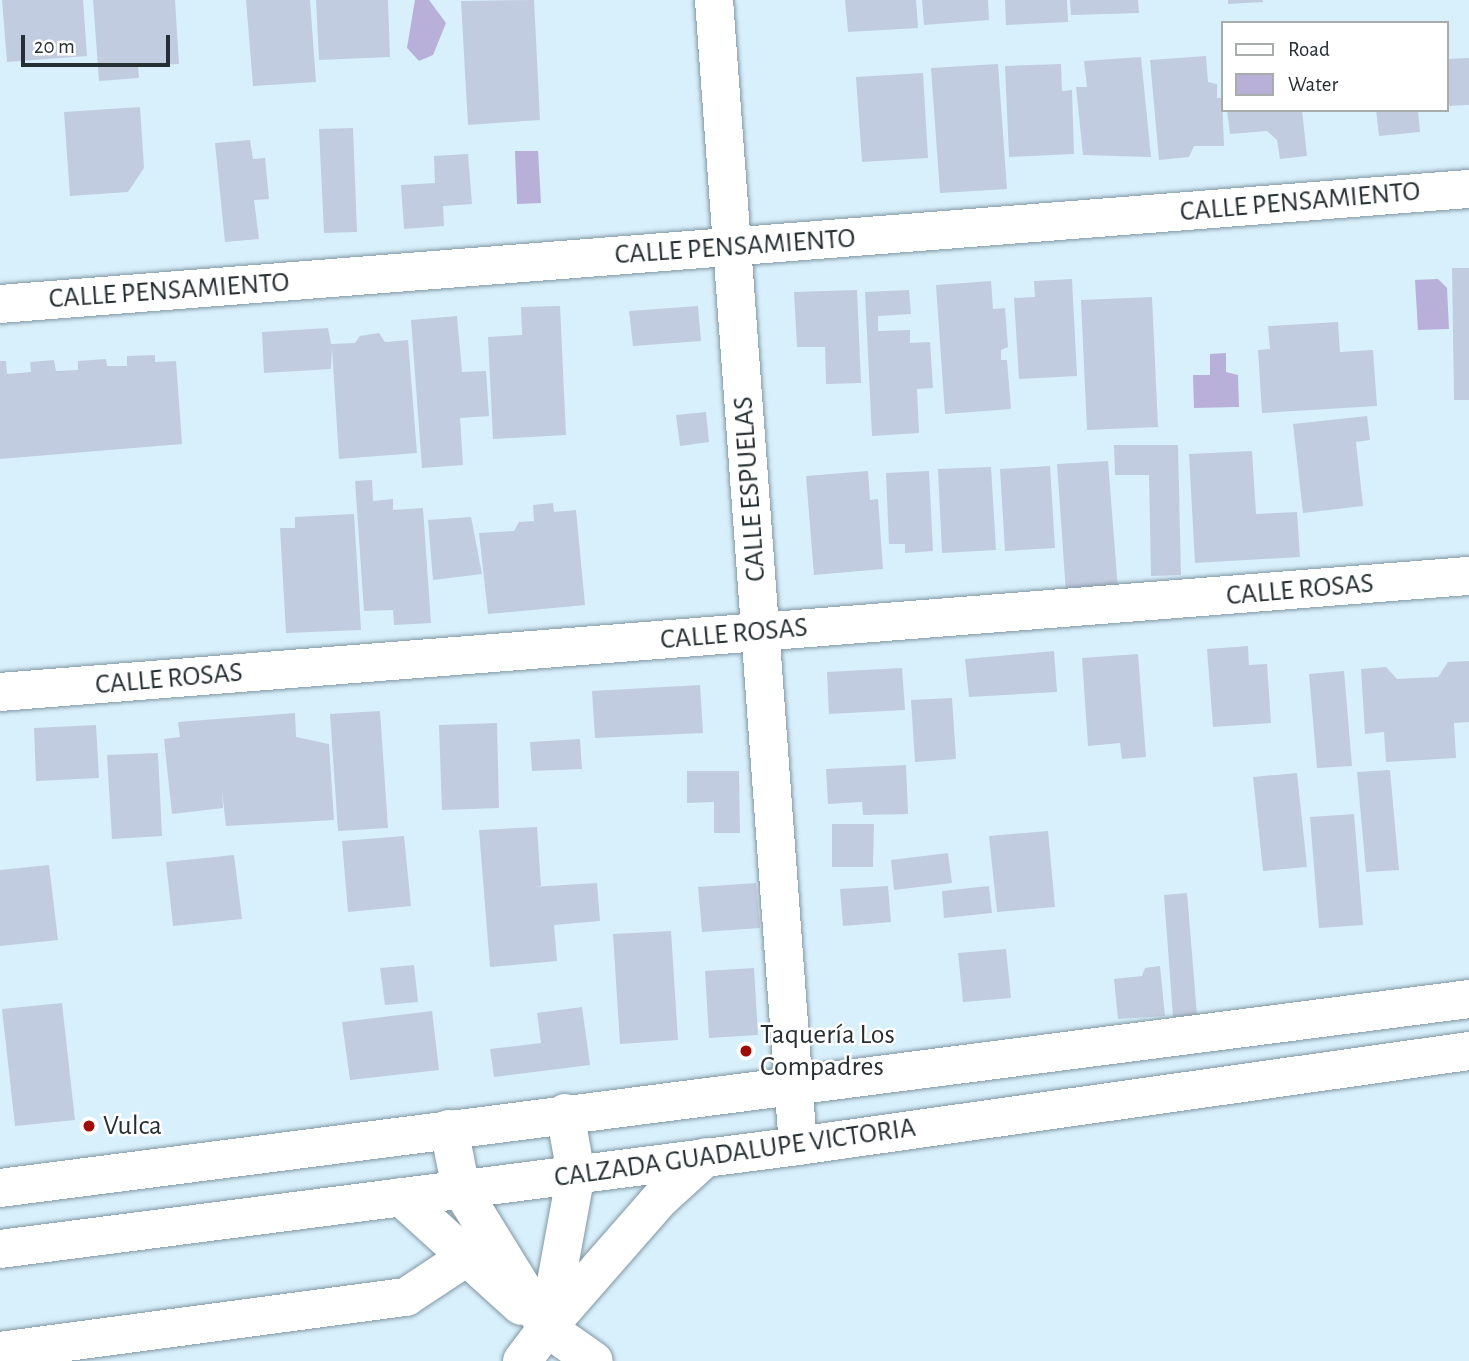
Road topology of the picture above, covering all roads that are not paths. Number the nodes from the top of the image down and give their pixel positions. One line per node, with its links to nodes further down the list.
1 (714, 0): 3 (street, CALLE ESPUELAS)
2 (1469, 189): 3 (street, CALLE PENSAMIENTO)
3 (732, 247): 4 (street, CALLE PENSAMIENTO); 6 (street, CALLE ESPUELAS)
4 (0, 304)
5 (1469, 576): 6 (street, CALLE ROSAS)
6 (760, 632): 7 (street, CALLE ROSAS); 10 (street, CALLE ESPUELAS)
7 (0, 692)
8 (1469, 999): 10 (street)
9 (1469, 1051): 13 (street, CALZADA GUADALUPE VICTORIA)
10 (793, 1082): 11 (street); 13 (street, CALLE ESPUELAS)
11 (565, 1113): 12 (street); 15 (street)
12 (449, 1129): 16 (street); 17 (street)
13 (797, 1146): 14 (street, CALZADA GUADALUPE VICTORIA)
14 (706, 1157): 15 (street, CALZADA GUADALUPE VICTORIA); 21 (street)
15 (576, 1174): 17 (street, CALZADA GUADALUPE VICTORIA); 21 (street)
16 (0, 1188)
17 (461, 1189): 18 (street, CALZADA GUADALUPE VICTORIA); 21 (street)
18 (401, 1197): 19 (street, CALZADA GUADALUPE VICTORIA); 20 (street)
19 (0, 1249)
20 (465, 1258): 21 (street); 22 (street)
21 (547, 1328): 23 (street); 24 (street)
22 (0, 1351)
23 (522, 1361)
24 (594, 1361)

